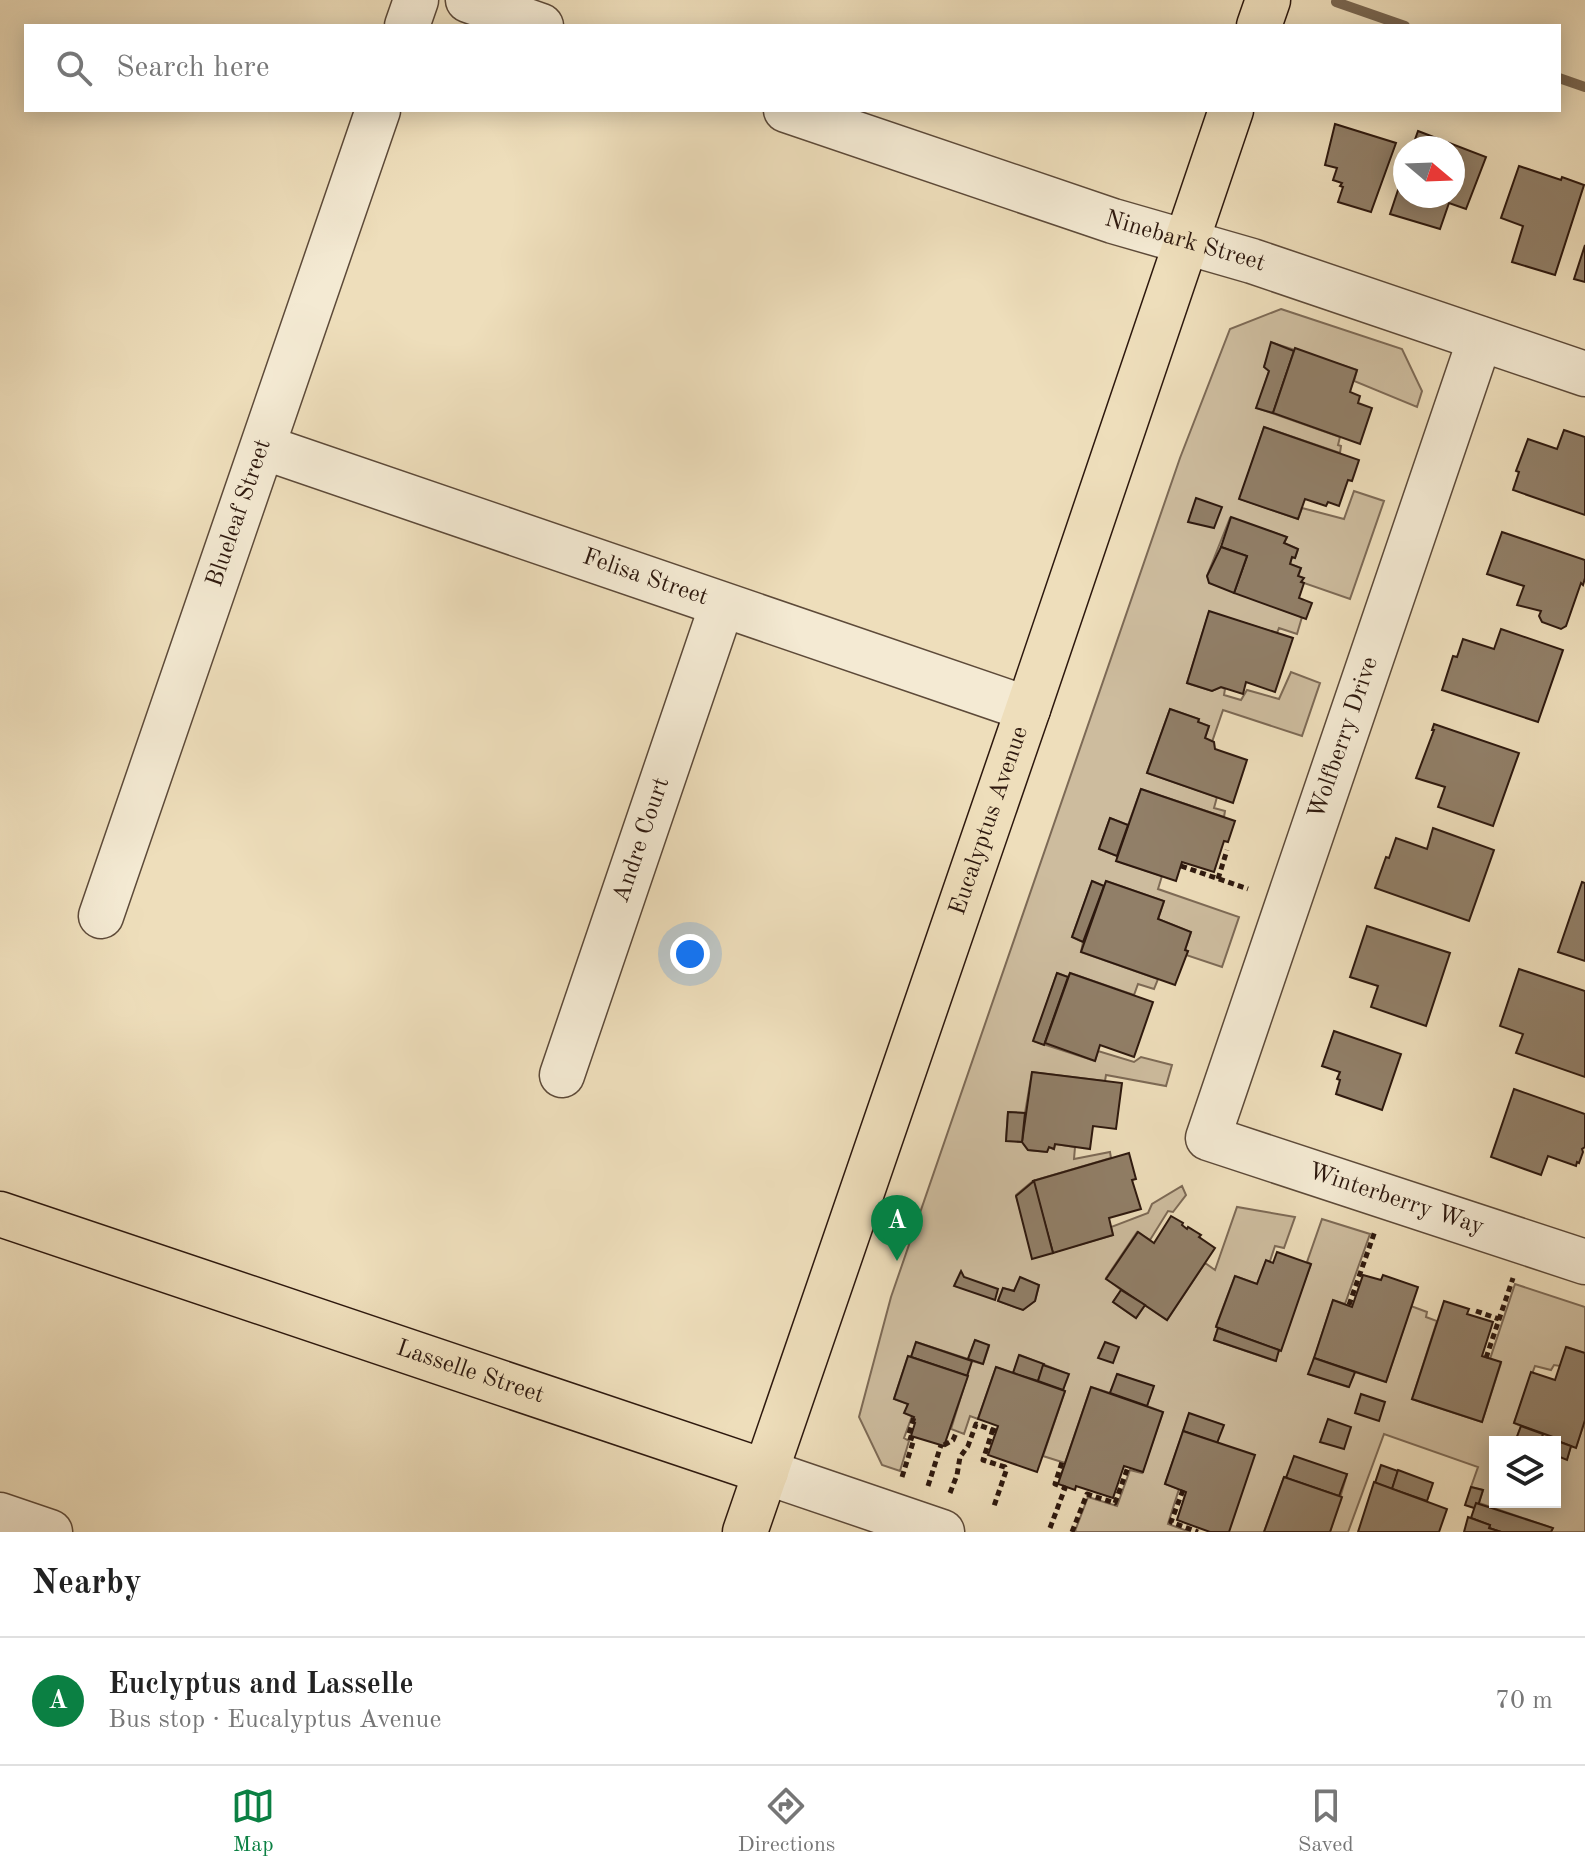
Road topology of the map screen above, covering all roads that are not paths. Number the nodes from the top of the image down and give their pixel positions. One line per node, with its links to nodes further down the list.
1 (416, 0): 4 (street)
2 (468, 0): 5 (street)
3 (1268, 0): 6 (main road)
4 (408, 24)
5 (535, 24)
6 (1260, 24)
7 (377, 112): 13 (street, Blueleaf Street)
8 (792, 112): 10 (street, Ninebark Street)
9 (1230, 112): 10 (main road, Eucalyptus Avenue)
10 (1187, 242): 11 (street, Ninebark Street); 15 (main road, Eucalyptus Avenue)
11 (1480, 339): 12 (street, Ninebark Street); 18 (street, Wolfberry Drive)
12 (1585, 374)
13 (263, 447): 14 (street, Felisa Street); 16 (street, Blueleaf Street)
14 (722, 605): 15 (street, Felisa Street); 17 (street, Andre Court)
15 (1028, 709): 21 (main road, Eucalyptus Avenue)
16 (101, 916)
17 (562, 1075)
18 (1208, 1138): 20 (street, Winterberry Way)
19 (0, 1214): 21 (main road, Lasselle Street)
20 (1585, 1262)
21 (766, 1472): 22 (street, Lasselle Street); 25 (main road, Eucalyptus Avenue)
22 (946, 1513)
23 (0, 1515): 24 (street)
24 (50, 1532)
25 (745, 1532)

